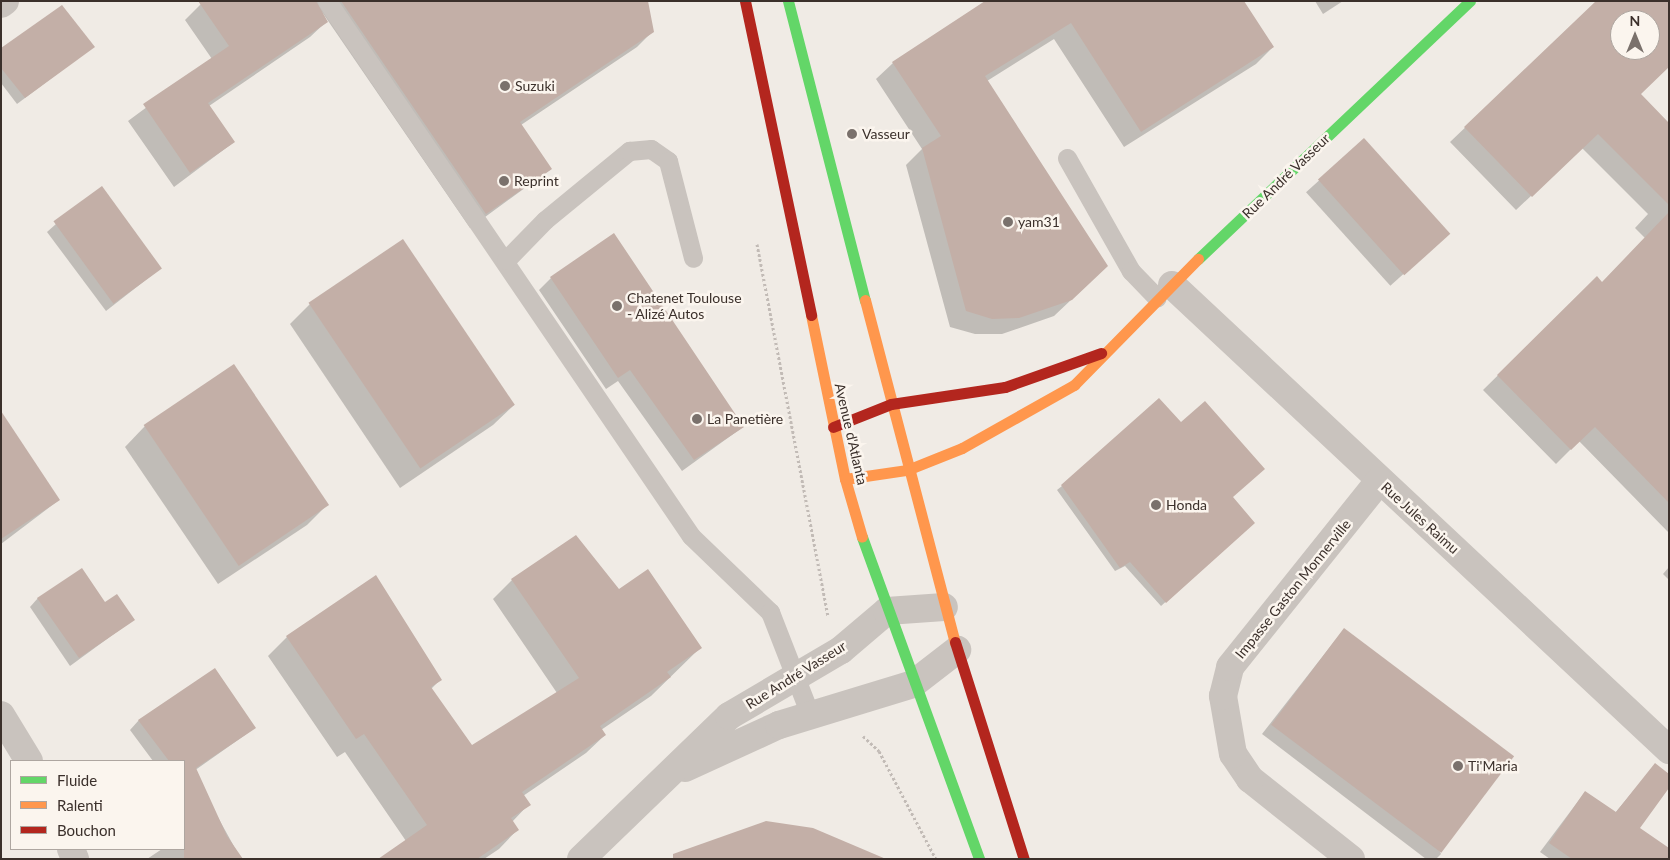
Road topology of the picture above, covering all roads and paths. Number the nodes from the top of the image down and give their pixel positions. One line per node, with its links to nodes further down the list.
1 (4, 1): 6 (street)
2 (327, 1): 10 (lane)
3 (745, 1): 14 (main road, Avenue d'Atlanta)
4 (788, 1): 13 (main road)
5 (1470, 1): 11 (main road, Rue André Vasseur)
6 (1, 4)
7 (1067, 158): 11 (lane)
8 (757, 241): 20 (path)
9 (693, 258): 10 (lane)
10 (506, 260): 22 (lane)
11 (1165, 292): 12 (main road, Rue André Vasseur); 17 (street, Rue Jules Raimu)
12 (1102, 352): 13 (main road, Rue André Vasseur); 15 (main road, Rue André Vasseur)
13 (892, 404): 14 (main road, Rue André Vasseur); 15 (main road)
14 (833, 427): 16 (main road, Avenue d'Atlanta)
15 (907, 470): 16 (main road, Rue André Vasseur); 18 (main road)
16 (846, 480): 19 (main road, Avenue d'Atlanta)
17 (1379, 481): 27 (street, Rue Jules Raimu); 34 (street, Impasse Gaston Monnerville)
18 (944, 607): 19 (street); 21 (main road)
19 (887, 611): 22 (street, Rue André Vasseur); 23 (main road, Avenue d'Atlanta)
20 (830, 621)
21 (957, 650): 23 (street, Rue André Vasseur); 33 (main road)
22 (796, 675): 25 (lane); 29 (street, Rue André Vasseur)
23 (912, 684): 25 (street, Rue André Vasseur); 32 (main road, Avenue d'Atlanta)
24 (1, 715): 28 (street)
25 (811, 717): 29 (street, Rue André Vasseur)
26 (862, 730): 31 (path)
27 (1669, 750)
28 (28, 760)
29 (664, 778): 30 (street, Rue André Vasseur)
30 (581, 859)
31 (936, 859)
32 (979, 859)
33 (1024, 859)
34 (1351, 859)

